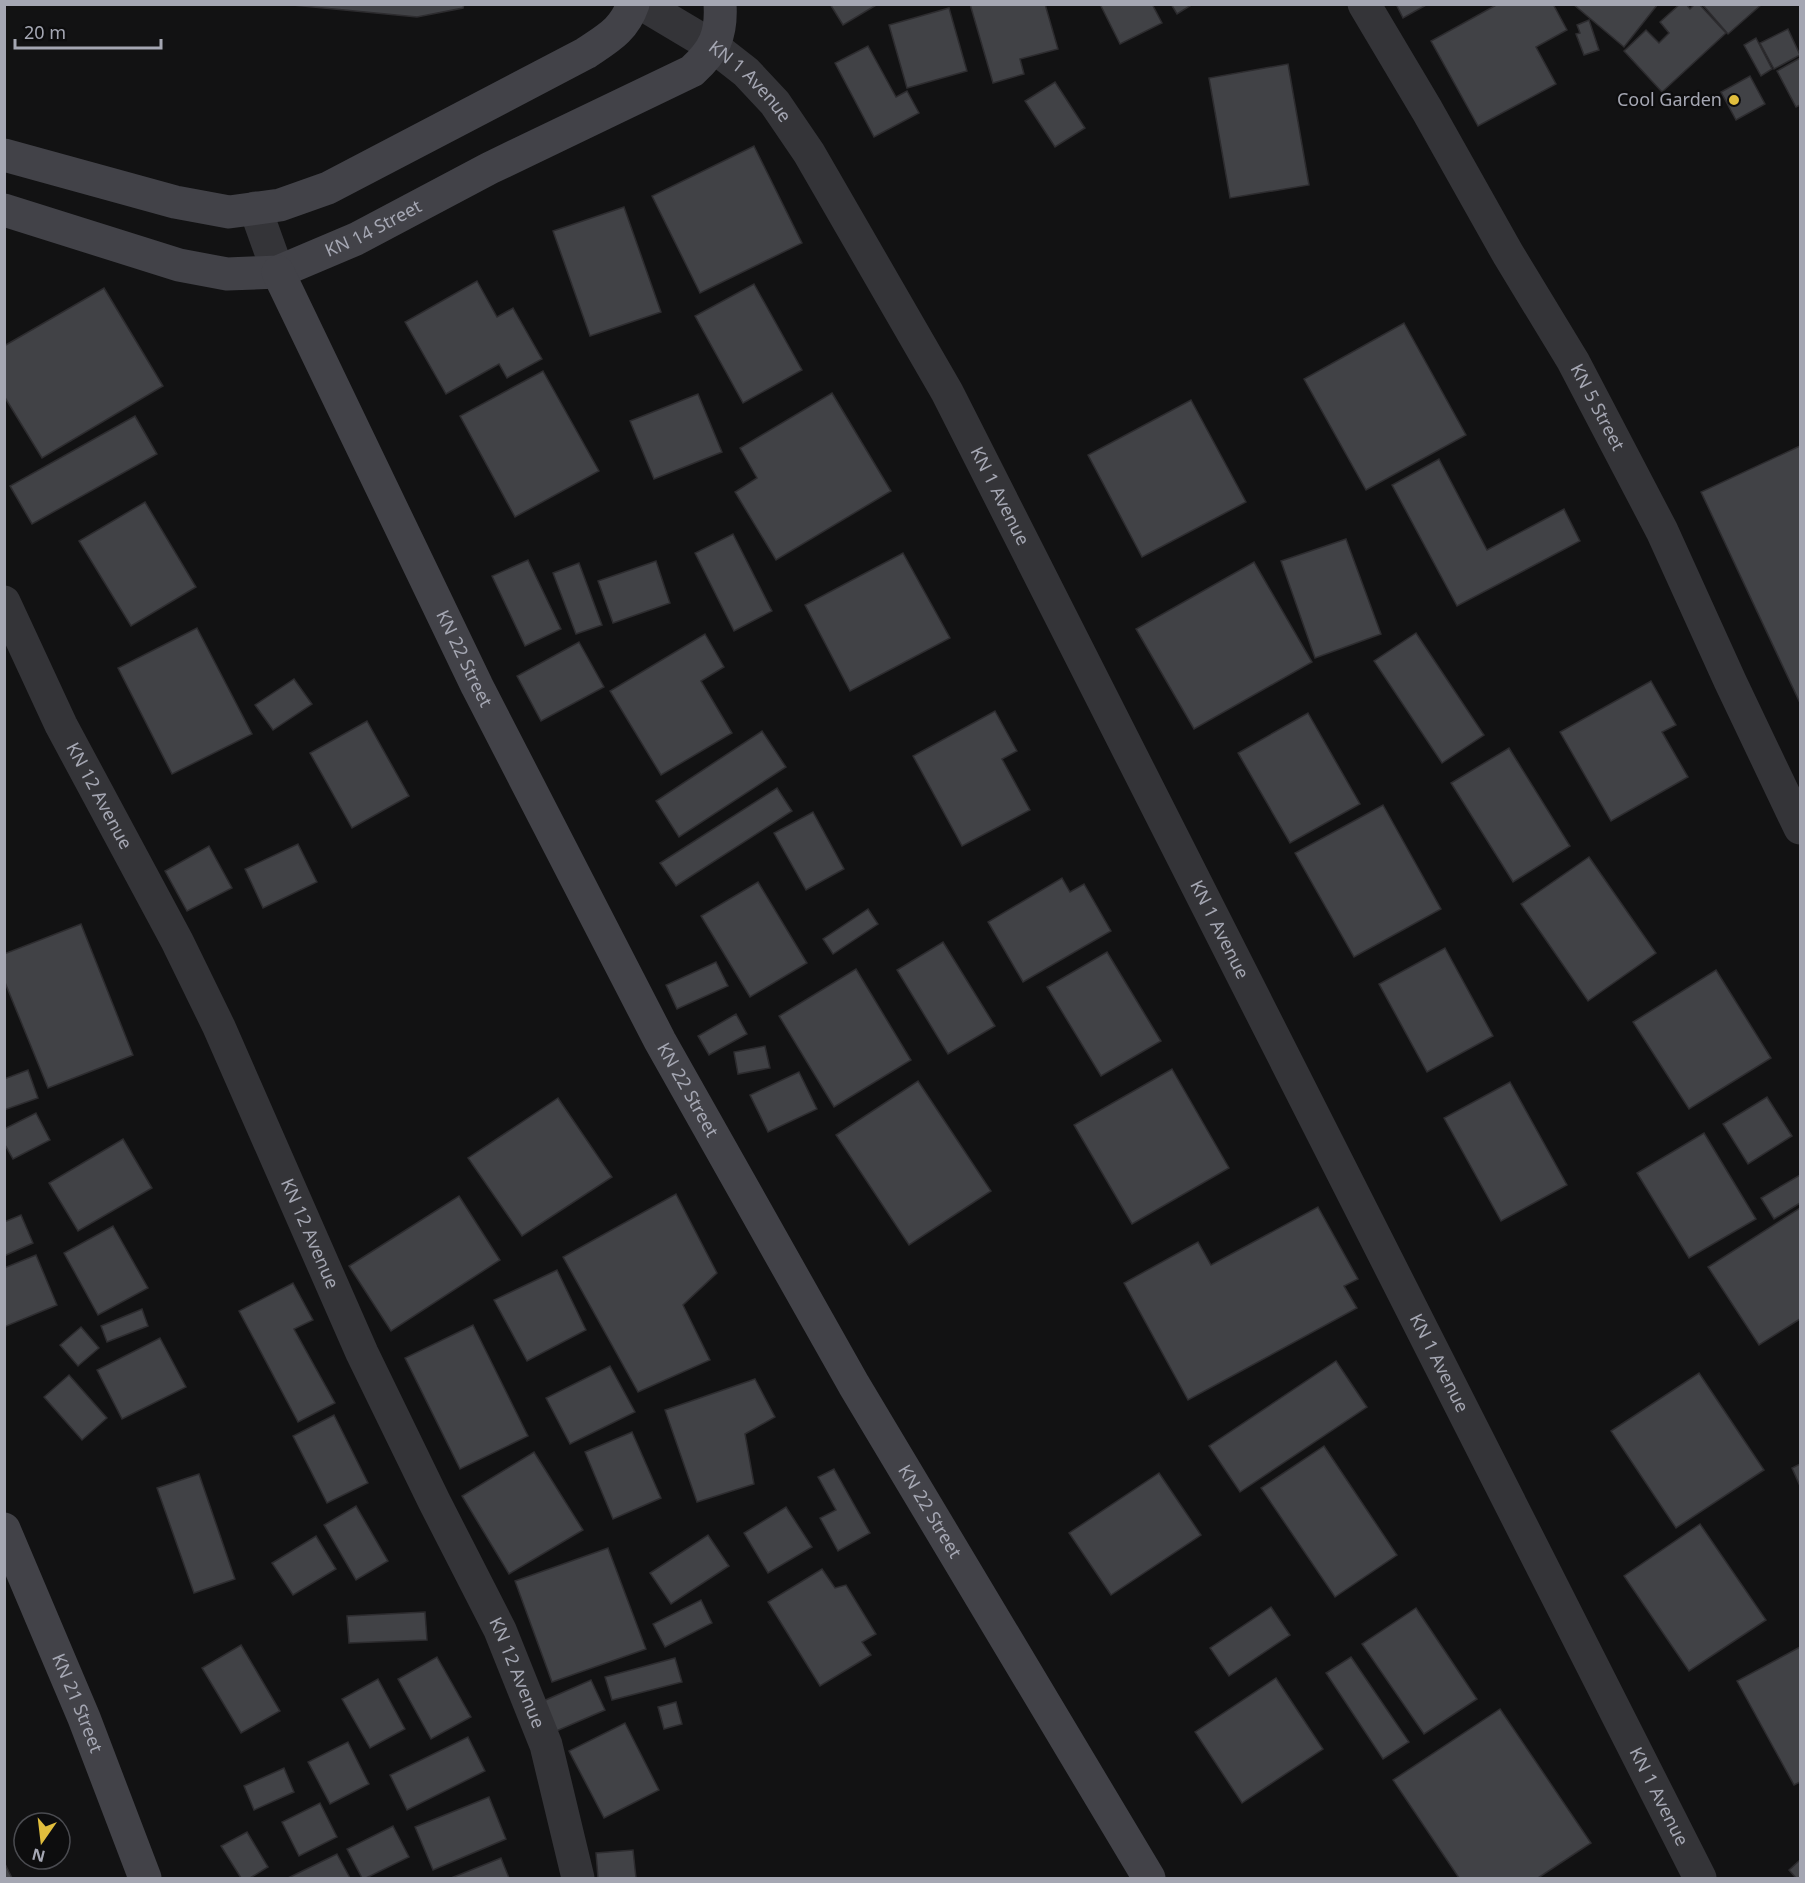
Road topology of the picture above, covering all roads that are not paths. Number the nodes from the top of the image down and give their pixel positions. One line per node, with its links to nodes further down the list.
1 (633, 4): 7 (street)
2 (642, 4): 5 (street)
3 (720, 4): 5 (street, KN 1 Avenue)
4 (1364, 4): 11 (street, KN 5 Street)
5 (714, 47): 9 (street, KN 14 Street); 16 (street, KN 1 Avenue)
6 (4, 155): 7 (street)
7 (255, 208): 9 (street)
8 (4, 210): 9 (street, KN 14 Street)
9 (278, 272): 15 (street, KN 22 Street)
10 (4, 602): 14 (street, KN 12 Avenue)
11 (1800, 828)
12 (4, 1529): 13 (street, KN 21 Street)
13 (146, 1878)
14 (578, 1878)
15 (1149, 1878)
16 (1700, 1878)

